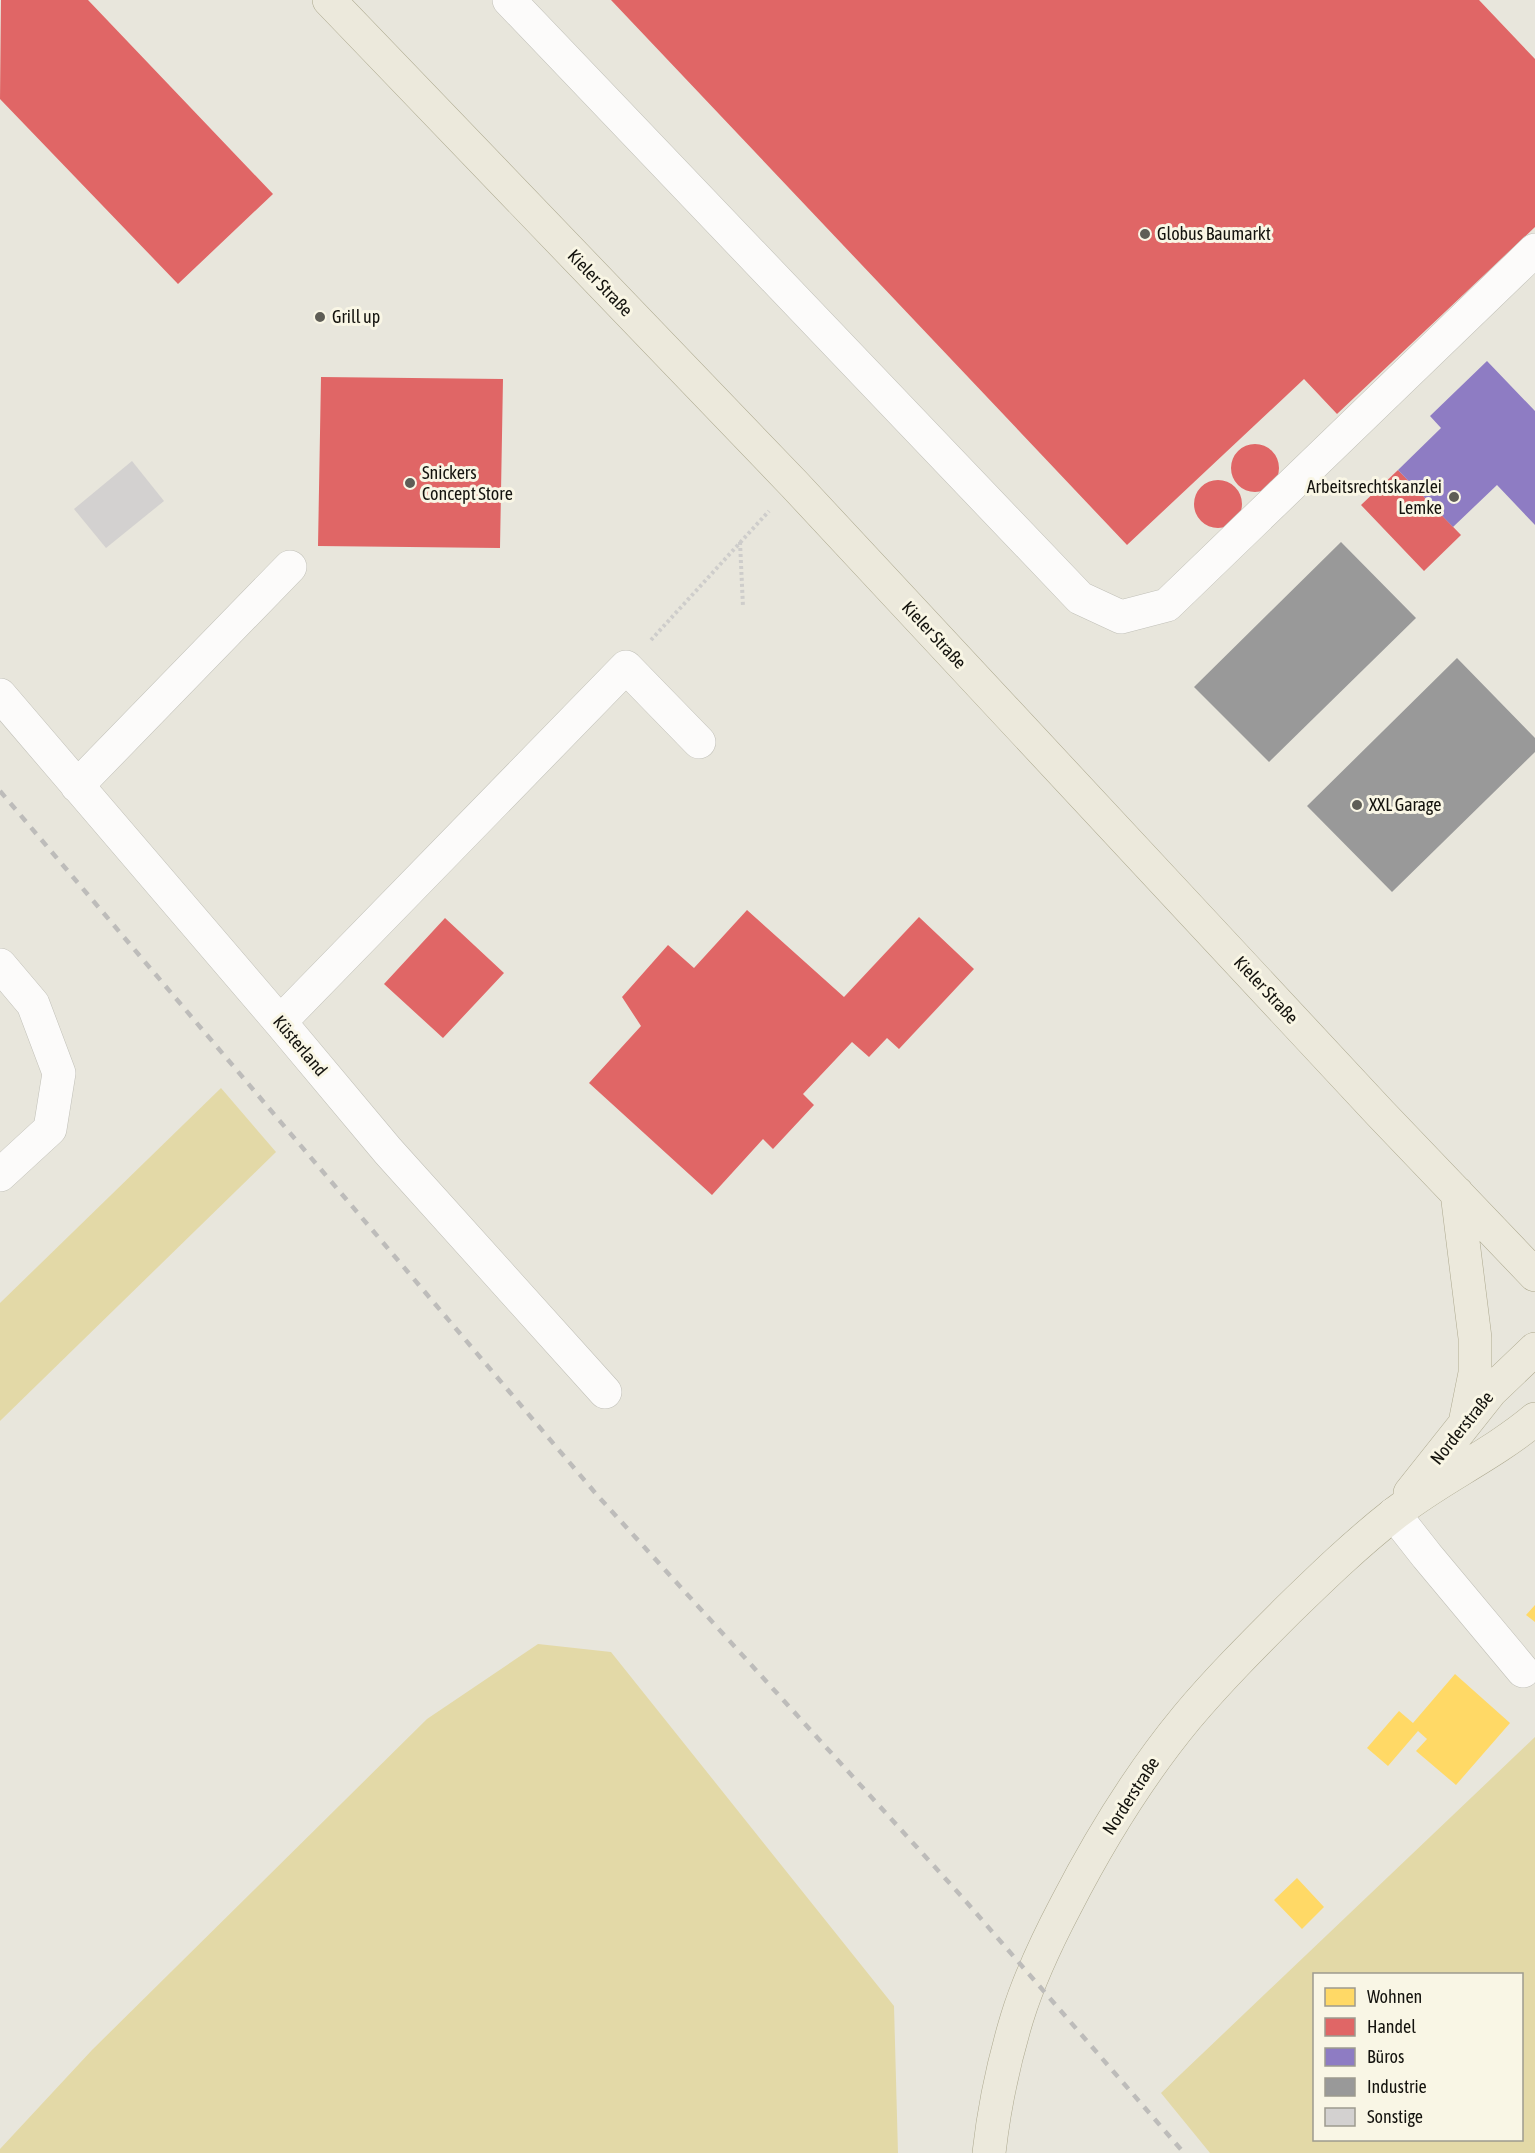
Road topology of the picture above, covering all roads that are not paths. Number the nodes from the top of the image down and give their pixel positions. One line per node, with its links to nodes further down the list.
1 (329, 0): 11 (main road, Kieler Straße)
2 (509, 0): 3 (street)
3 (1535, 250)
4 (290, 567): 7 (street)
5 (0, 695): 7 (street, Küsterland)
6 (699, 742): 9 (street)
7 (77, 786): 9 (street, Küsterland)
8 (0, 965): 10 (street)
9 (280, 1022): 14 (street, Küsterland)
10 (0, 1175)
11 (1457, 1193): 12 (main road, Kieler Straße); 16 (main road)
12 (1535, 1275)
13 (1535, 1348): 16 (main road, Norderstraße)
14 (605, 1392)
15 (1535, 1419): 17 (main road, Norderstraße)
16 (1465, 1423): 17 (main road, Norderstraße)
17 (1395, 1514): 18 (street); 19 (main road, Norderstraße)
18 (1523, 1671)
19 (989, 2153)

